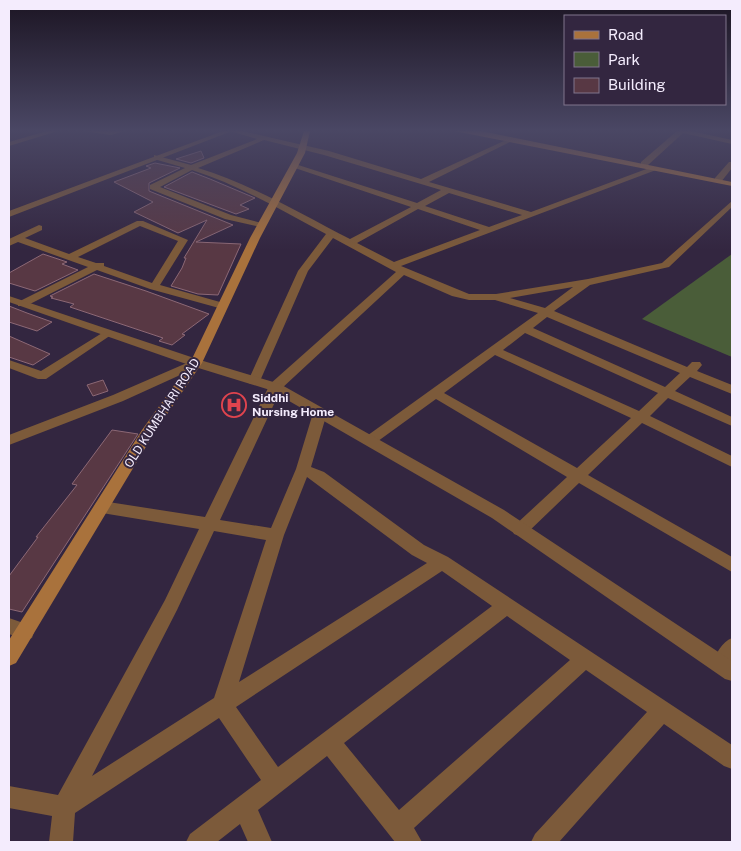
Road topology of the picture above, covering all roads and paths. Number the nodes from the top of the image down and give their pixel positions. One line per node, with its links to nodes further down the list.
1 (121, 171): 21 (street)
2 (186, 171): 23 (street)
3 (199, 171): 13 (street)
4 (219, 171): 13 (street)
5 (292, 171): 18 (main road, OLD KUMBHARI ROAD)
6 (312, 171): 20 (street)
7 (385, 171): 15 (street)
8 (446, 171): 15 (street)
9 (650, 171): 22 (street)
10 (656, 171): 14 (main road)
11 (675, 171): 14 (main road)
12 (726, 171): 14 (street)
13 (214, 176): 18 (street)
14 (718, 180): 16 (main road)
15 (422, 182): 17 (street)
16 (732, 184)
17 (448, 190): 20 (street); 22 (street)
18 (276, 204): 23 (main road, OLD KUMBHARI ROAD); 26 (street)
19 (732, 204): 32 (street)
20 (419, 206): 25 (street); 28 (street)
21 (9, 214)
22 (531, 215): 25 (street)
23 (262, 226): 36 (main road, OLD KUMBHARI ROAD)
24 (39, 228): 27 (street)
25 (488, 230): 31 (street)
26 (332, 233): 28 (street); 46 (street)
27 (13, 241): 29 (street)
28 (350, 243): 31 (street)
29 (70, 258): 30 (street); 33 (street)
30 (100, 265): 33 (street); 35 (street)
31 (399, 268): 34 (street); 47 (street)
32 (588, 282): 34 (street); 37 (street)
33 (154, 287): 36 (street)
34 (496, 297): 37 (street)
35 (15, 301): 39 (street)
36 (223, 306): 41 (main road, OLD KUMBHARI ROAD)
37 (546, 312): 38 (street); 43 (street)
38 (524, 328): 40 (street); 49 (street)
39 (107, 333): 41 (street); 44 (street)
40 (494, 350): 50 (street); 52 (street)
41 (196, 363): 46 (street); 54 (street); 59 (main road, OLD KUMBHARI ROAD)
42 (9, 364): 44 (street)
43 (692, 369): 48 (street); 49 (street)
44 (28, 371): 45 (street)
45 (9, 376)
46 (254, 381): 47 (street)
47 (275, 387): 51 (street); 60 (street)
48 (732, 390)
49 (667, 392): 52 (street); 53 (street)
50 (435, 393): 55 (street); 58 (street)
51 (320, 413): 55 (street); 57 (street)
52 (641, 417): 56 (street); 58 (street)
53 (732, 422)
54 (9, 440)
55 (369, 441): 61 (street)
56 (732, 462)
57 (303, 469): 62 (street); 63 (street)
58 (579, 475): 61 (street); 64 (street)
59 (102, 507): 60 (street); 66 (main road, OLD KUMBHARI ROAD)
60 (210, 525): 62 (street); 77 (street)
61 (520, 530): 70 (street)
62 (276, 535): 71 (street)
63 (442, 562): 65 (street); 71 (street)
64 (732, 565)
65 (506, 606): 69 (street); 73 (street)
66 (17, 629): 68 (main road, OLD KUMBHARI ROAD)
67 (732, 647): 70 (street)
68 (9, 658)
69 (584, 659): 72 (street); 79 (street)
70 (727, 668)
71 (222, 705): 75 (street); 77 (street)
72 (662, 711): 74 (street); 83 (street)
73 (330, 741): 75 (street); 79 (street)
74 (732, 758)
75 (276, 783): 78 (street)
76 (9, 797): 77 (street)
77 (64, 807): 80 (street)
78 (244, 807): 81 (street); 82 (street)
79 (404, 835)
80 (61, 842)
81 (198, 842)
82 (260, 842)
83 (543, 842)

